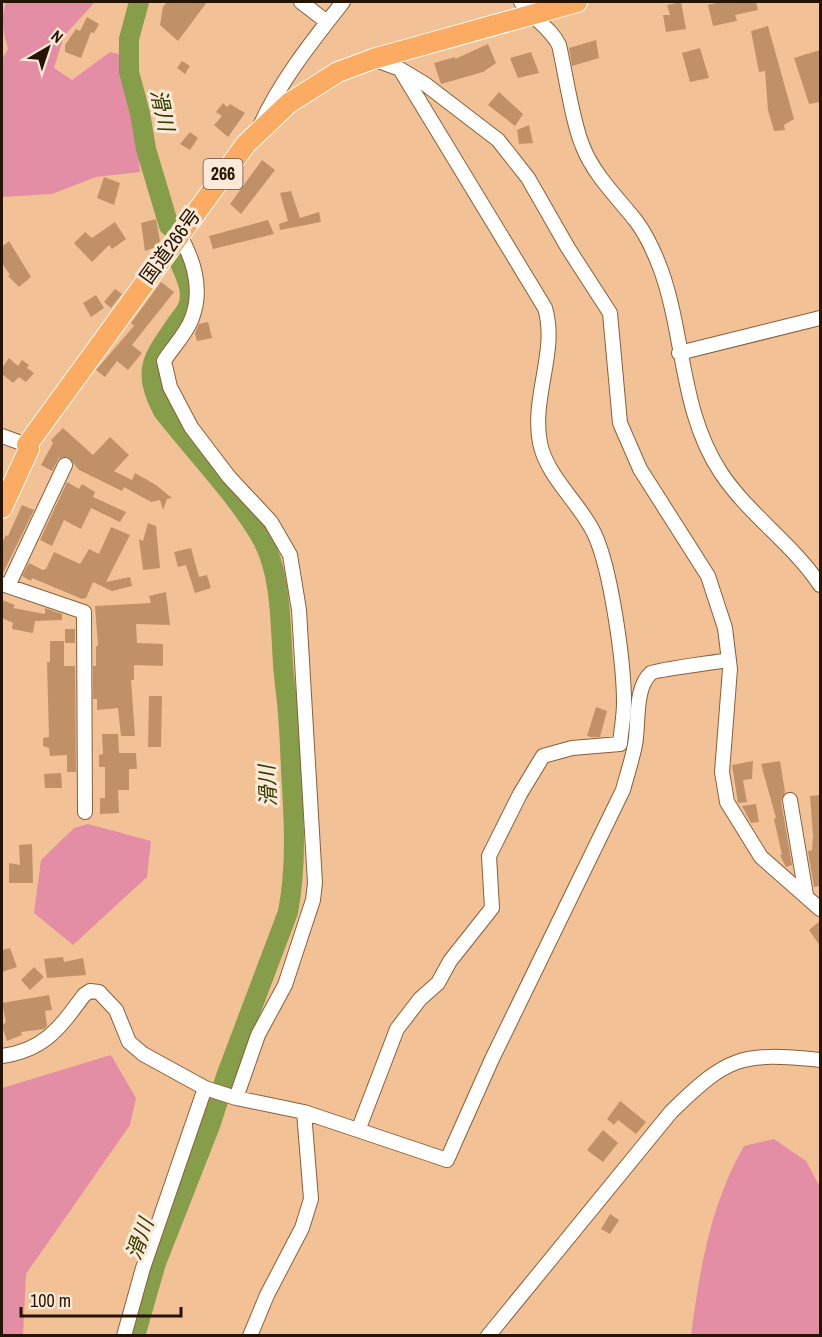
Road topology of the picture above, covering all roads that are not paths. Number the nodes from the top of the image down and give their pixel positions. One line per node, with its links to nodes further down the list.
1 (301, 2): 5 (street)
2 (344, 2): 5 (street)
3 (577, 2): 4 (highway, 国道266号 / 266)
4 (525, 8): 6 (highway, 国道266号 / 266); 11 (street)
5 (327, 22): 8 (street)
6 (373, 59): 7 (street); 8 (highway, 国道266号 / 266)
7 (400, 69): 18 (street); 28 (street)
8 (258, 131): 9 (highway, 国道266号 / 266)
9 (179, 234): 13 (highway, 国道266号 / 266); 26 (street)
10 (820, 318): 11 (street)
11 (679, 352): 17 (street)
12 (2, 436): 13 (street)
13 (27, 445): 15 (highway, 国道266号 / 266)
14 (65, 465): 16 (street)
15 (2, 508)
16 (5, 585): 20 (street)
17 (820, 585)
18 (728, 660): 21 (street); 28 (street)
19 (790, 800): 21 (street)
20 (85, 812)
21 (806, 895): 22 (street)
22 (820, 909)
23 (2, 1056): 25 (street)
24 (820, 1060): 31 (street)
25 (205, 1088): 26 (street); 29 (street)
26 (235, 1098): 27 (street)
27 (304, 1112): 28 (street); 30 (street)
28 (359, 1128)
29 (123, 1335)
30 (250, 1335)
31 (488, 1335)

